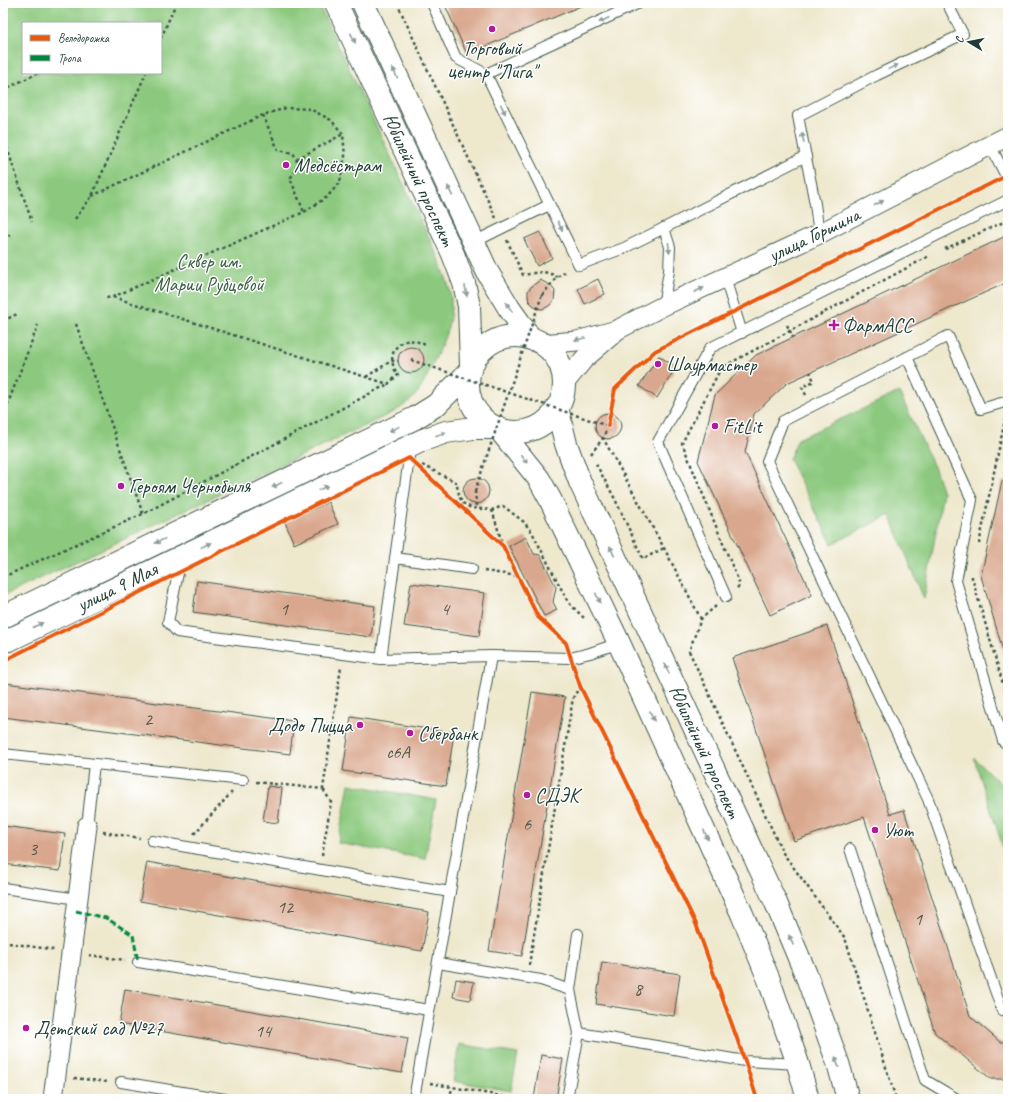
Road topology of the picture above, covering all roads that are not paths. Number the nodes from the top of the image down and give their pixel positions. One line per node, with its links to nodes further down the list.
1 (336, 3): 22 (main road, Юбилейный проспект, one-way to 22)
2 (363, 3): 15 (main road, Юбилейный проспект, one-way to 2)
3 (432, 3): 6 (lane)
4 (639, 3): 6 (lane, one-way to 6)
5 (947, 3): 9 (lane, one-way to 5)
6 (486, 74): 12 (lane, one-way to 12)
7 (1008, 136): 8 (street, улица Горшина)
8 (990, 145): 10 (lane); 14 (street, улица Горшина, one-way to 8)
9 (806, 156): 13 (lane); 14 (lane)
10 (1008, 180)
11 (1008, 200): 19 (lane)
12 (549, 205): 13 (lane, one-way to 13); 15 (lane)
13 (664, 228): 17 (lane, one-way to 17)
14 (819, 234): 16 (street, улица Горшина)
15 (474, 242): 20 (main road, Юбилейный проспект, one-way to 15)
16 (725, 278): 17 (street, улица Горшина, one-way to 16); 19 (lane)
17 (663, 306): 18 (street, улица Горшина)
18 (617, 330): 20 (street, улица Горшина, one-way to 20); 23 (street, улица Горшина)
19 (742, 332): 31 (lane)
20 (536, 341): 22 (main road); 23 (main road, Юбилейный проспект)
21 (907, 357): 24 (lane); 37 (lane); 51 (lane)
22 (470, 369): 26 (main road, Юбилейный проспект); 32 (main road, улица 9 Мая, one-way to 32)
23 (563, 384): 25 (main road, Юбилейный проспект)
24 (1008, 401)
25 (557, 407): 26 (main road, Юбилейный проспект); 61 (main road, Юбилейный проспект, one-way to 25)
26 (498, 428): 28 (main road, улица 9 Мая, one-way to 26); 34 (main road, Юбилейный проспект, one-way to 34)
27 (409, 458): 29 (lane)
28 (178, 558): 33 (main road, улица 9 Мая, one-way to 28); 36 (lane)
29 (395, 558): 30 (lane); 36 (lane)
30 (472, 569)
31 (726, 597)
32 (3, 617)
33 (3, 642)
34 (619, 643): 35 (lane); 54 (main road, Юбилейный проспект, one-way to 54)
35 (491, 656): 36 (lane); 45 (lane)
36 (381, 659)
37 (1008, 745)
38 (3, 754): 39 (lane)
39 (94, 764): 40 (lane); 41 (lane)
40 (243, 780)
41 (87, 828): 46 (street)
42 (152, 841): 45 (lane)
43 (850, 849): 62 (lane)
44 (3, 888): 46 (lane)
45 (450, 892): 49 (lane)
46 (78, 899): 56 (street)
47 (578, 934): 50 (lane)
48 (138, 962): 52 (lane)
49 (438, 963): 50 (lane); 52 (lane)
50 (570, 990): 53 (lane)
51 (1008, 1009)
52 (429, 1010): 58 (lane)
53 (579, 1033): 54 (lane); 59 (lane)
54 (798, 1064): 60 (main road, Юбилейный проспект)
55 (121, 1082): 57 (lane)
56 (53, 1099)
57 (225, 1099)
58 (414, 1099)
59 (568, 1099)
60 (808, 1099)
61 (848, 1099)
62 (958, 1099)

